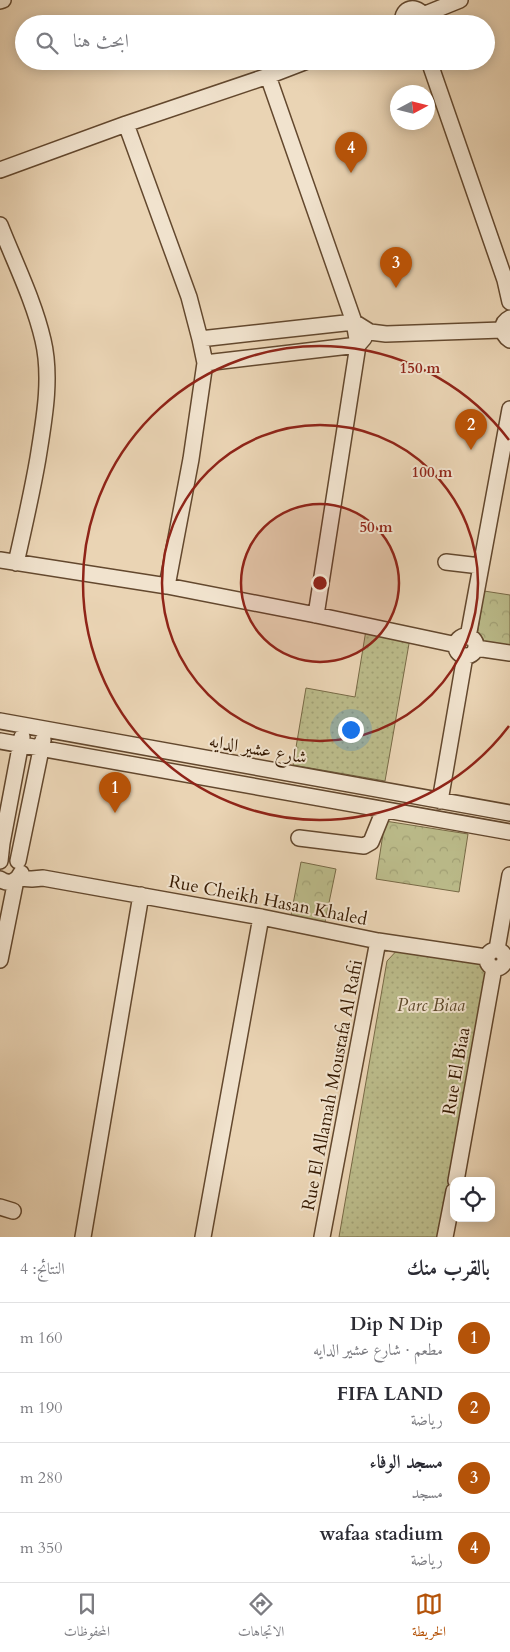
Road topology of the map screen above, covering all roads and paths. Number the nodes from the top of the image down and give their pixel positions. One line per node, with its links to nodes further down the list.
1 (460, 0): 2 (street)
2 (416, 12): 3 (street)
3 (403, 15)
4 (284, 70): 6 (street)
5 (431, 70): 10 (street)
6 (268, 76): 7 (street); 11 (street)
7 (126, 124): 8 (street); 14 (street)
8 (0, 170)
9 (0, 225): 20 (street)
10 (510, 302)
11 (354, 322): 13 (street); 14 (street); 15 (street)
12 (507, 329): 13 (street)
13 (370, 332): 15 (street)
14 (200, 339): 16 (street)
15 (358, 345): 16 (street); 23 (street)
16 (205, 363): 22 (street)
17 (510, 409): 21 (street)
18 (0, 560): 20 (street)
19 (446, 562): 21 (street)
20 (16, 563): 22 (street)
21 (480, 566): 24 (street)
22 (167, 586): 23 (street)
23 (316, 615): 24 (street)
24 (466, 646): 25 (street); 32 (street)
25 (510, 653)
26 (0, 721): 27 (street, شارع عشير الدايه)
27 (25, 726): 28 (street, شارع عشير الدايه); 30 (street)
28 (46, 729): 31 (street); 32 (street, شارع عشير الدايه)
29 (0, 741): 30 (street)
30 (20, 745): 31 (street); 37 (street)
31 (41, 749): 33 (street); 38 (street)
32 (440, 801): 34 (street, شارع عشير الدايه)
33 (384, 810): 35 (street); 36 (street)
34 (510, 814)
35 (510, 832)
36 (299, 838)
37 (0, 861): 38 (street)
38 (18, 871): 40 (street); 41 (street, Rue Cheikh Hasan Khaled); 45 (street)
39 (510, 875): 44 (street, Rue El Biaa)
40 (0, 879)
41 (141, 895): 42 (street, Rue Cheikh Hasan Khaled); 48 (street)
42 (261, 917): 43 (street, Rue Cheikh Hasan Khaled); 49 (street)
43 (378, 940): 44 (street, Rue Cheikh Hasan Khaled); 50 (street, Rue El Allamah Moustafa Al Rafii)
44 (498, 959): 46 (street, Rue El Biaa)
45 (0, 960)
46 (457, 1177)
47 (450, 1211): 51 (street)
48 (83, 1237)
49 (203, 1237)
50 (322, 1237)
51 (445, 1237)

